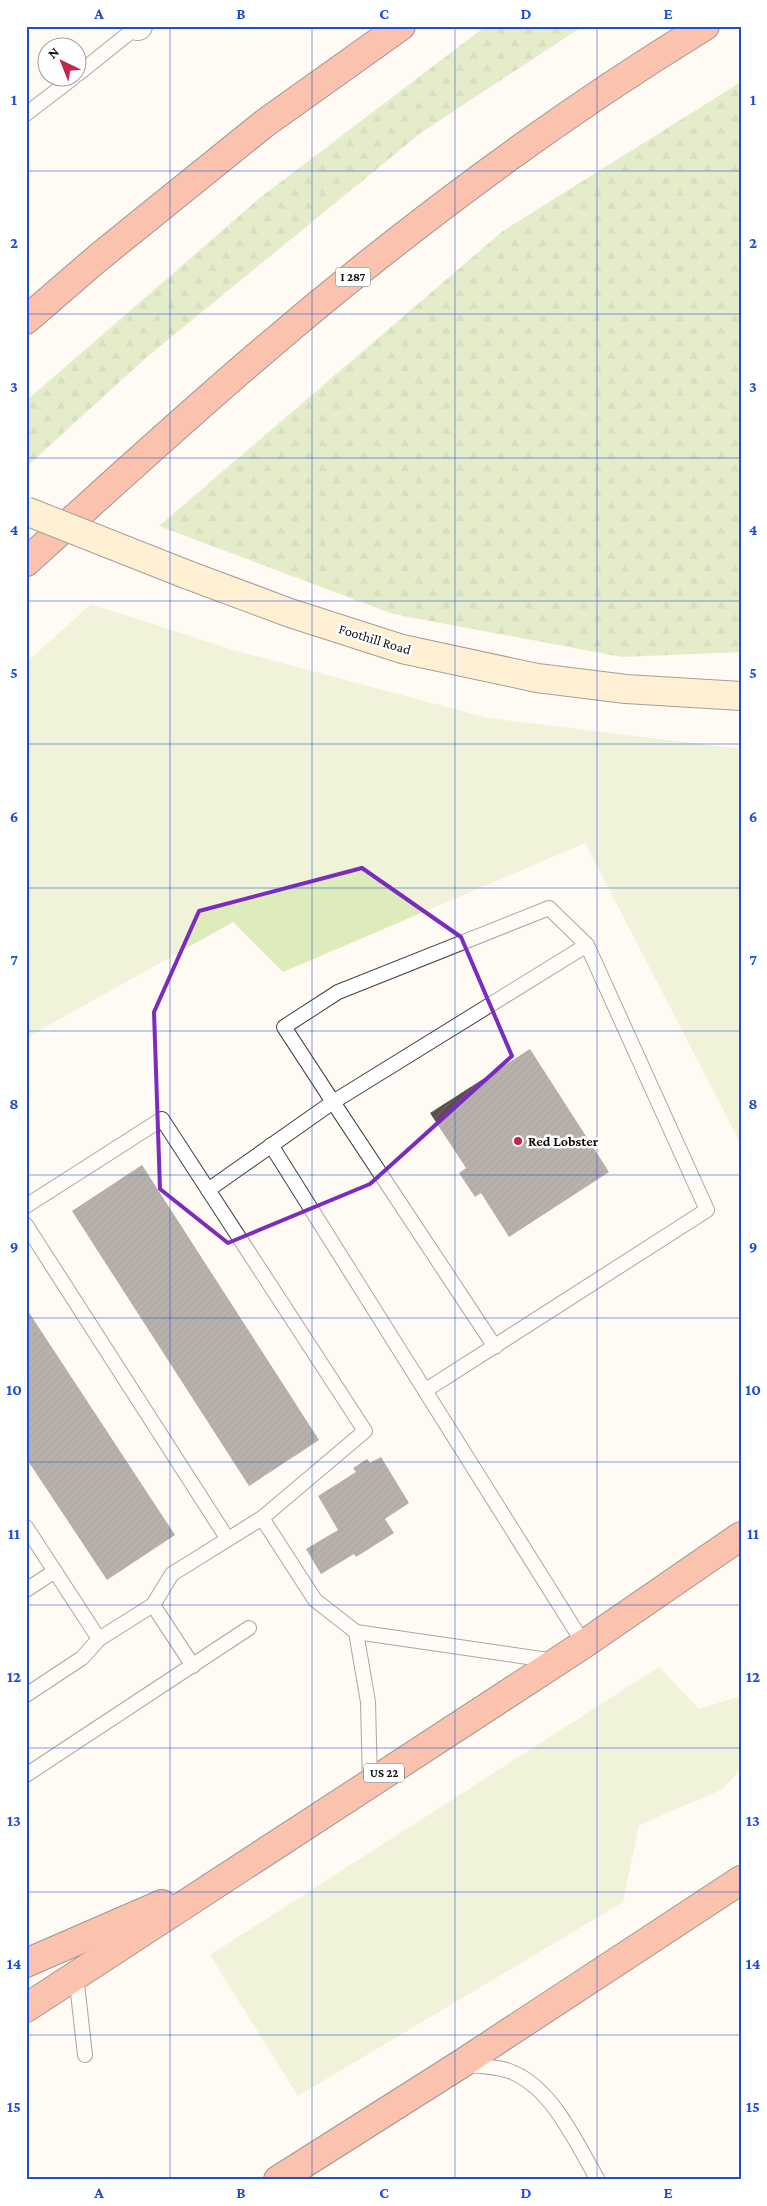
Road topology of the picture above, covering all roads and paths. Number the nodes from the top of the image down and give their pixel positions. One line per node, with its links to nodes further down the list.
1 (138, 26): 4 (lane)
2 (401, 26): 7 (highway)
3 (706, 26): 9 (highway, I 287)
4 (88, 66)
5 (60, 88): 6 (lane)
6 (26, 114)
7 (26, 320)
8 (26, 511): 10 (street, Foothill Road, bridge)
9 (26, 562)
10 (741, 696)
11 (586, 945): 12 (lane); 12 (lane); 17 (lane)
12 (334, 1102): 13 (lane); 17 (lane)
13 (271, 1145): 14 (lane); 18 (lane)
14 (208, 1190): 15 (lane); 19 (lane)
15 (26, 1206)
16 (26, 1225): 22 (lane)
17 (495, 1347): 18 (lane)
18 (426, 1390): 29 (lane)
19 (262, 1518): 22 (lane); 27 (lane)
20 (26, 1527): 23 (lane)
21 (741, 1536): 29 (highway, US 22)
22 (228, 1538): 25 (lane)
23 (55, 1571): 24 (lane); 28 (lane)
24 (26, 1590)
25 (153, 1605): 28 (lane); 31 (lane)
26 (249, 1628): 31 (lane)
27 (356, 1632): 30 (lane); 34 (lane)
28 (100, 1639): 32 (lane)
29 (584, 1644): 30 (highway, US 22)
30 (558, 1662): 34 (highway, US 22)
31 (193, 1666): 33 (lane)
32 (26, 1695)
33 (26, 1775)
34 (370, 1782): 35 (highway, US 22)
35 (231, 1875): 37 (highway); 38 (highway, US 22)
36 (741, 1880): 41 (highway)
37 (26, 1963)
38 (76, 1975): 39 (highway, US 22); 40 (lane)
39 (26, 2008)
40 (85, 2054)
41 (461, 2064): 42 (highway); 43 (lane)
42 (278, 2180)
43 (598, 2180)

